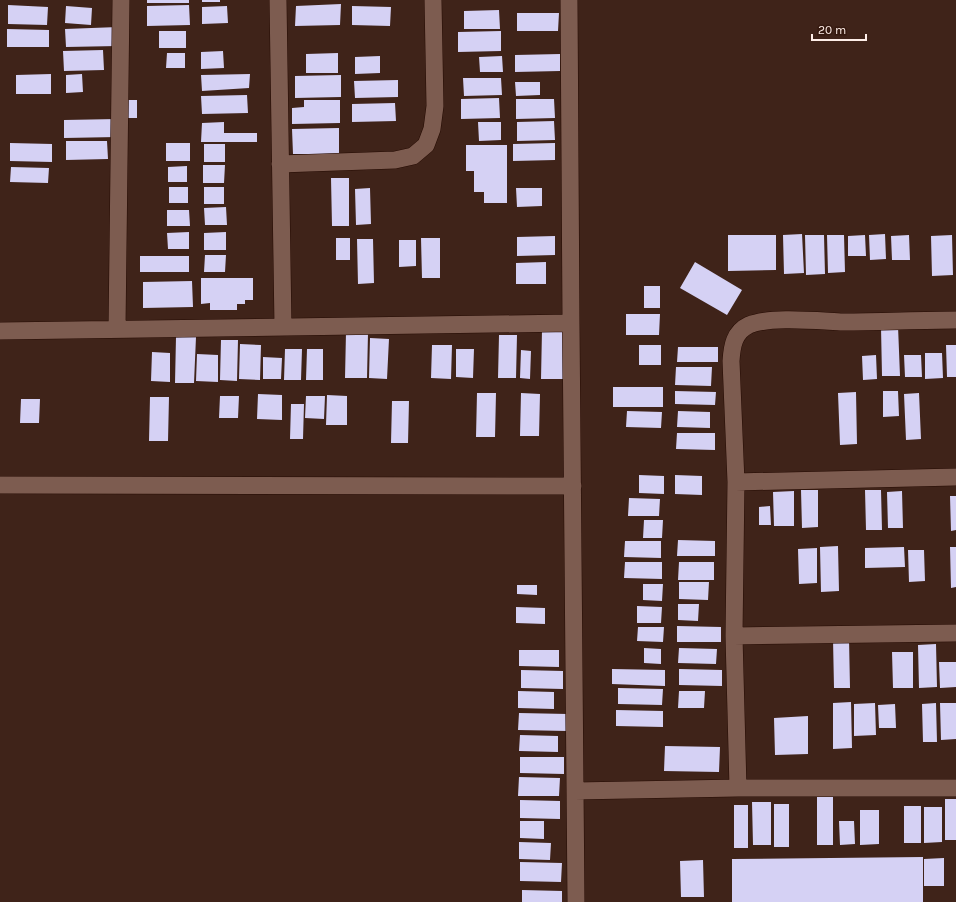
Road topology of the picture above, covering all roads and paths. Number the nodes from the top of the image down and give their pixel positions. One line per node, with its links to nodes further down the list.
1 (121, 0): 9 (street)
2 (278, 0): 5 (street)
3 (433, 0): 5 (street)
4 (569, 0): 7 (street)
5 (280, 164): 8 (street)
6 (956, 320): 12 (street)
7 (571, 323): 8 (street); 14 (street)
8 (283, 327): 9 (street)
9 (117, 329): 10 (street)
10 (0, 331)
11 (956, 478): 12 (street)
12 (736, 482): 16 (street)
13 (0, 485): 14 (street)
14 (573, 486): 19 (street)
15 (956, 633): 16 (street)
16 (734, 636): 17 (street)
17 (738, 788): 18 (street); 19 (street)
18 (956, 788)
19 (575, 791): 20 (street)
20 (576, 902)

